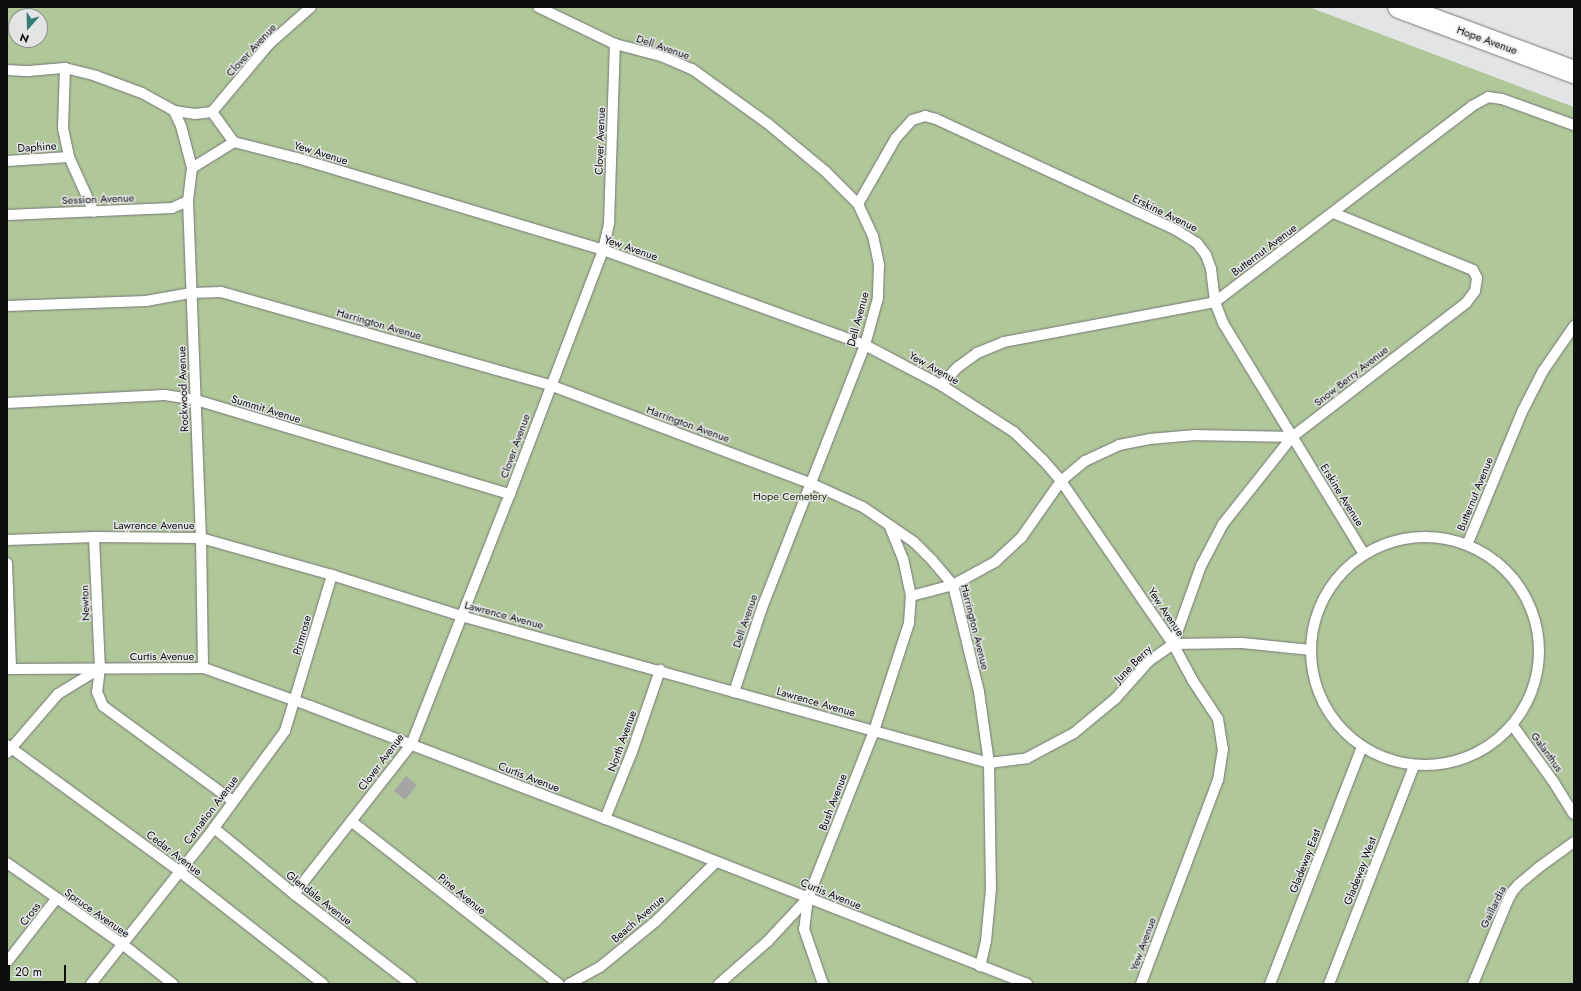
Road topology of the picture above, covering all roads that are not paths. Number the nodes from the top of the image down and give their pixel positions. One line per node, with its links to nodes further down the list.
1 (311, 7): 9 (lane, Clover Avenue)
2 (538, 7): 4 (lane)
3 (1399, 7): 7 (main road, Hope Avenue)
4 (615, 44): 16 (lane, Dell Avenue); 20 (lane, Clover Avenue)
5 (64, 68): 6 (lane); 8 (lane); 12 (lane)
6 (7, 70)
7 (1574, 72)
8 (174, 111): 9 (lane); 14 (lane, Rockwood Avenue)
9 (212, 112): 11 (lane)
10 (1574, 125): 18 (lane, Butternut Avenue)
11 (234, 142): 14 (lane); 20 (lane, Yew Avenue)
12 (69, 157): 13 (lane, Daphine); 17 (lane)
13 (7, 161)
14 (192, 168): 15 (lane, Rockwood Avenue)
15 (188, 201): 17 (lane, Session Avenue); 21 (lane, Rockwood Avenue)
16 (858, 204): 22 (lane, Erskine Avenue); 25 (lane, Dell Avenue)
17 (94, 212): 19 (lane, Session Avenue)
18 (1333, 213): 22 (lane, Butternut Avenue); 30 (lane, Snow Berry Avenue)
19 (7, 215)
20 (603, 250): 25 (lane, Yew Avenue); 26 (lane, Clover Avenue)
21 (191, 293): 23 (lane, Harrington Avenue); 26 (lane, Harrington Avenue); 28 (lane, Rockwood Avenue)
22 (1215, 302): 27 (lane, Butternut Avenue); 30 (lane, Erskine Avenue)
23 (7, 306)
24 (1574, 326): 38 (lane, Butternut Avenue)
25 (865, 345): 27 (lane, Yew Avenue); 32 (lane, Dell Avenue)
26 (550, 385): 32 (lane, Harrington Avenue); 33 (lane, Clover Avenue)
27 (941, 385): 31 (lane, Yew Avenue)
28 (196, 400): 29 (lane, Summit Avenue); 33 (lane, Summit Avenue); 36 (lane, Rockwood Avenue)
29 (7, 403)
30 (1292, 437): 31 (lane); 39 (lane, Erskine Avenue); 45 (lane, Snow Berry Avenue)
31 (1061, 481): 42 (lane); 45 (lane, Yew Avenue)
32 (810, 483): 34 (lane, Harrington Avenue); 51 (lane, Dell Avenue)
33 (510, 494): 44 (lane, Clover Avenue)
34 (890, 526): 42 (lane, Harrington Avenue); 43 (lane, Bush Avenue)
35 (94, 537): 36 (lane, Lawrence Avenue); 37 (lane, Lawrence Avenue); 47 (lane, Newton)
36 (201, 538): 41 (lane, Lawrence Avenue); 48 (lane, Rockwood Avenue)
37 (7, 540)
38 (1467, 545): 39 (lane); 53 (lane)
39 (1363, 552): 46 (lane)
40 (7, 563): 49 (lane)
41 (332, 575): 44 (lane, Lawrence Avenue); 52 (lane, Primrose)
42 (953, 585): 43 (lane); 58 (lane, Harrington Avenue)
43 (911, 596): 54 (lane, Bush Avenue)
44 (461, 616): 50 (lane, Lawrence Avenue); 55 (lane, Clover Avenue)
45 (1173, 644): 46 (lane); 58 (lane, June Berry); 84 (lane, Yew Avenue)
46 (1311, 650): 57 (lane)
47 (100, 668): 48 (lane, Curtis Avenue); 49 (lane, Curtis Avenue); 56 (lane); 60 (lane, Newton)
48 (203, 668): 52 (lane, Curtis Avenue)
49 (9, 669)
50 (660, 670): 51 (lane, Lawrence Avenue); 62 (lane, North Avenue)
51 (734, 692): 54 (lane, Lawrence Avenue)
52 (296, 701): 55 (lane, Curtis Avenue); 60 (lane, Carnation Avenue)
53 (1513, 726): 59 (lane); 61 (lane, Galanthus)
54 (874, 731): 58 (lane, Lawrence Avenue); 70 (lane, Bush Avenue)
55 (411, 745): 62 (lane, Curtis Avenue); 63 (lane, Clover Avenue)
56 (8, 748): 68 (lane, Cedar Avenue)
57 (1362, 748): 59 (lane); 85 (lane, Gladeway East)
58 (989, 763): 74 (lane, Harrington Avenue)
59 (1414, 766): 86 (lane, Gladeway West)
60 (233, 801): 64 (lane, Carnation Avenue)
61 (1574, 814)
62 (605, 819): 66 (lane, Curtis Avenue)
63 (351, 821): 69 (lane, Clover Avenue); 79 (lane, Pine Avenue)
64 (214, 828): 68 (lane, Carnation Avenue); 69 (lane, Glendale Avenue)
65 (1574, 842): 87 (lane, Gaillardia)
66 (716, 862): 70 (lane, Curtis Avenue); 80 (lane, Beach Avenue)
67 (7, 863): 71 (lane, Spruce Avenuee)
68 (179, 871): 72 (lane, Carnation Avenue); 77 (lane, Cedar Avenue)
69 (294, 894): 78 (lane, Glendale Avenue)
70 (808, 898): 74 (lane, Curtis Avenue); 81 (lane, Bush Avenue); 82 (lane)
71 (56, 899): 72 (lane, Spruce Avenuee); 73 (lane, Cross)
72 (121, 944): 75 (lane, Carnation Avenue); 76 (lane, Spruce Avenuee)
73 (7, 962)
74 (980, 966): 83 (lane, Curtis Avenue)
75 (91, 984)
76 (173, 984)
77 (323, 984)
78 (411, 984)
79 (559, 984)
80 (569, 984)
81 (719, 984)
82 (822, 984)
83 (1026, 984)
84 (1141, 984)
85 (1270, 984)
86 (1329, 984)
87 (1473, 984)

